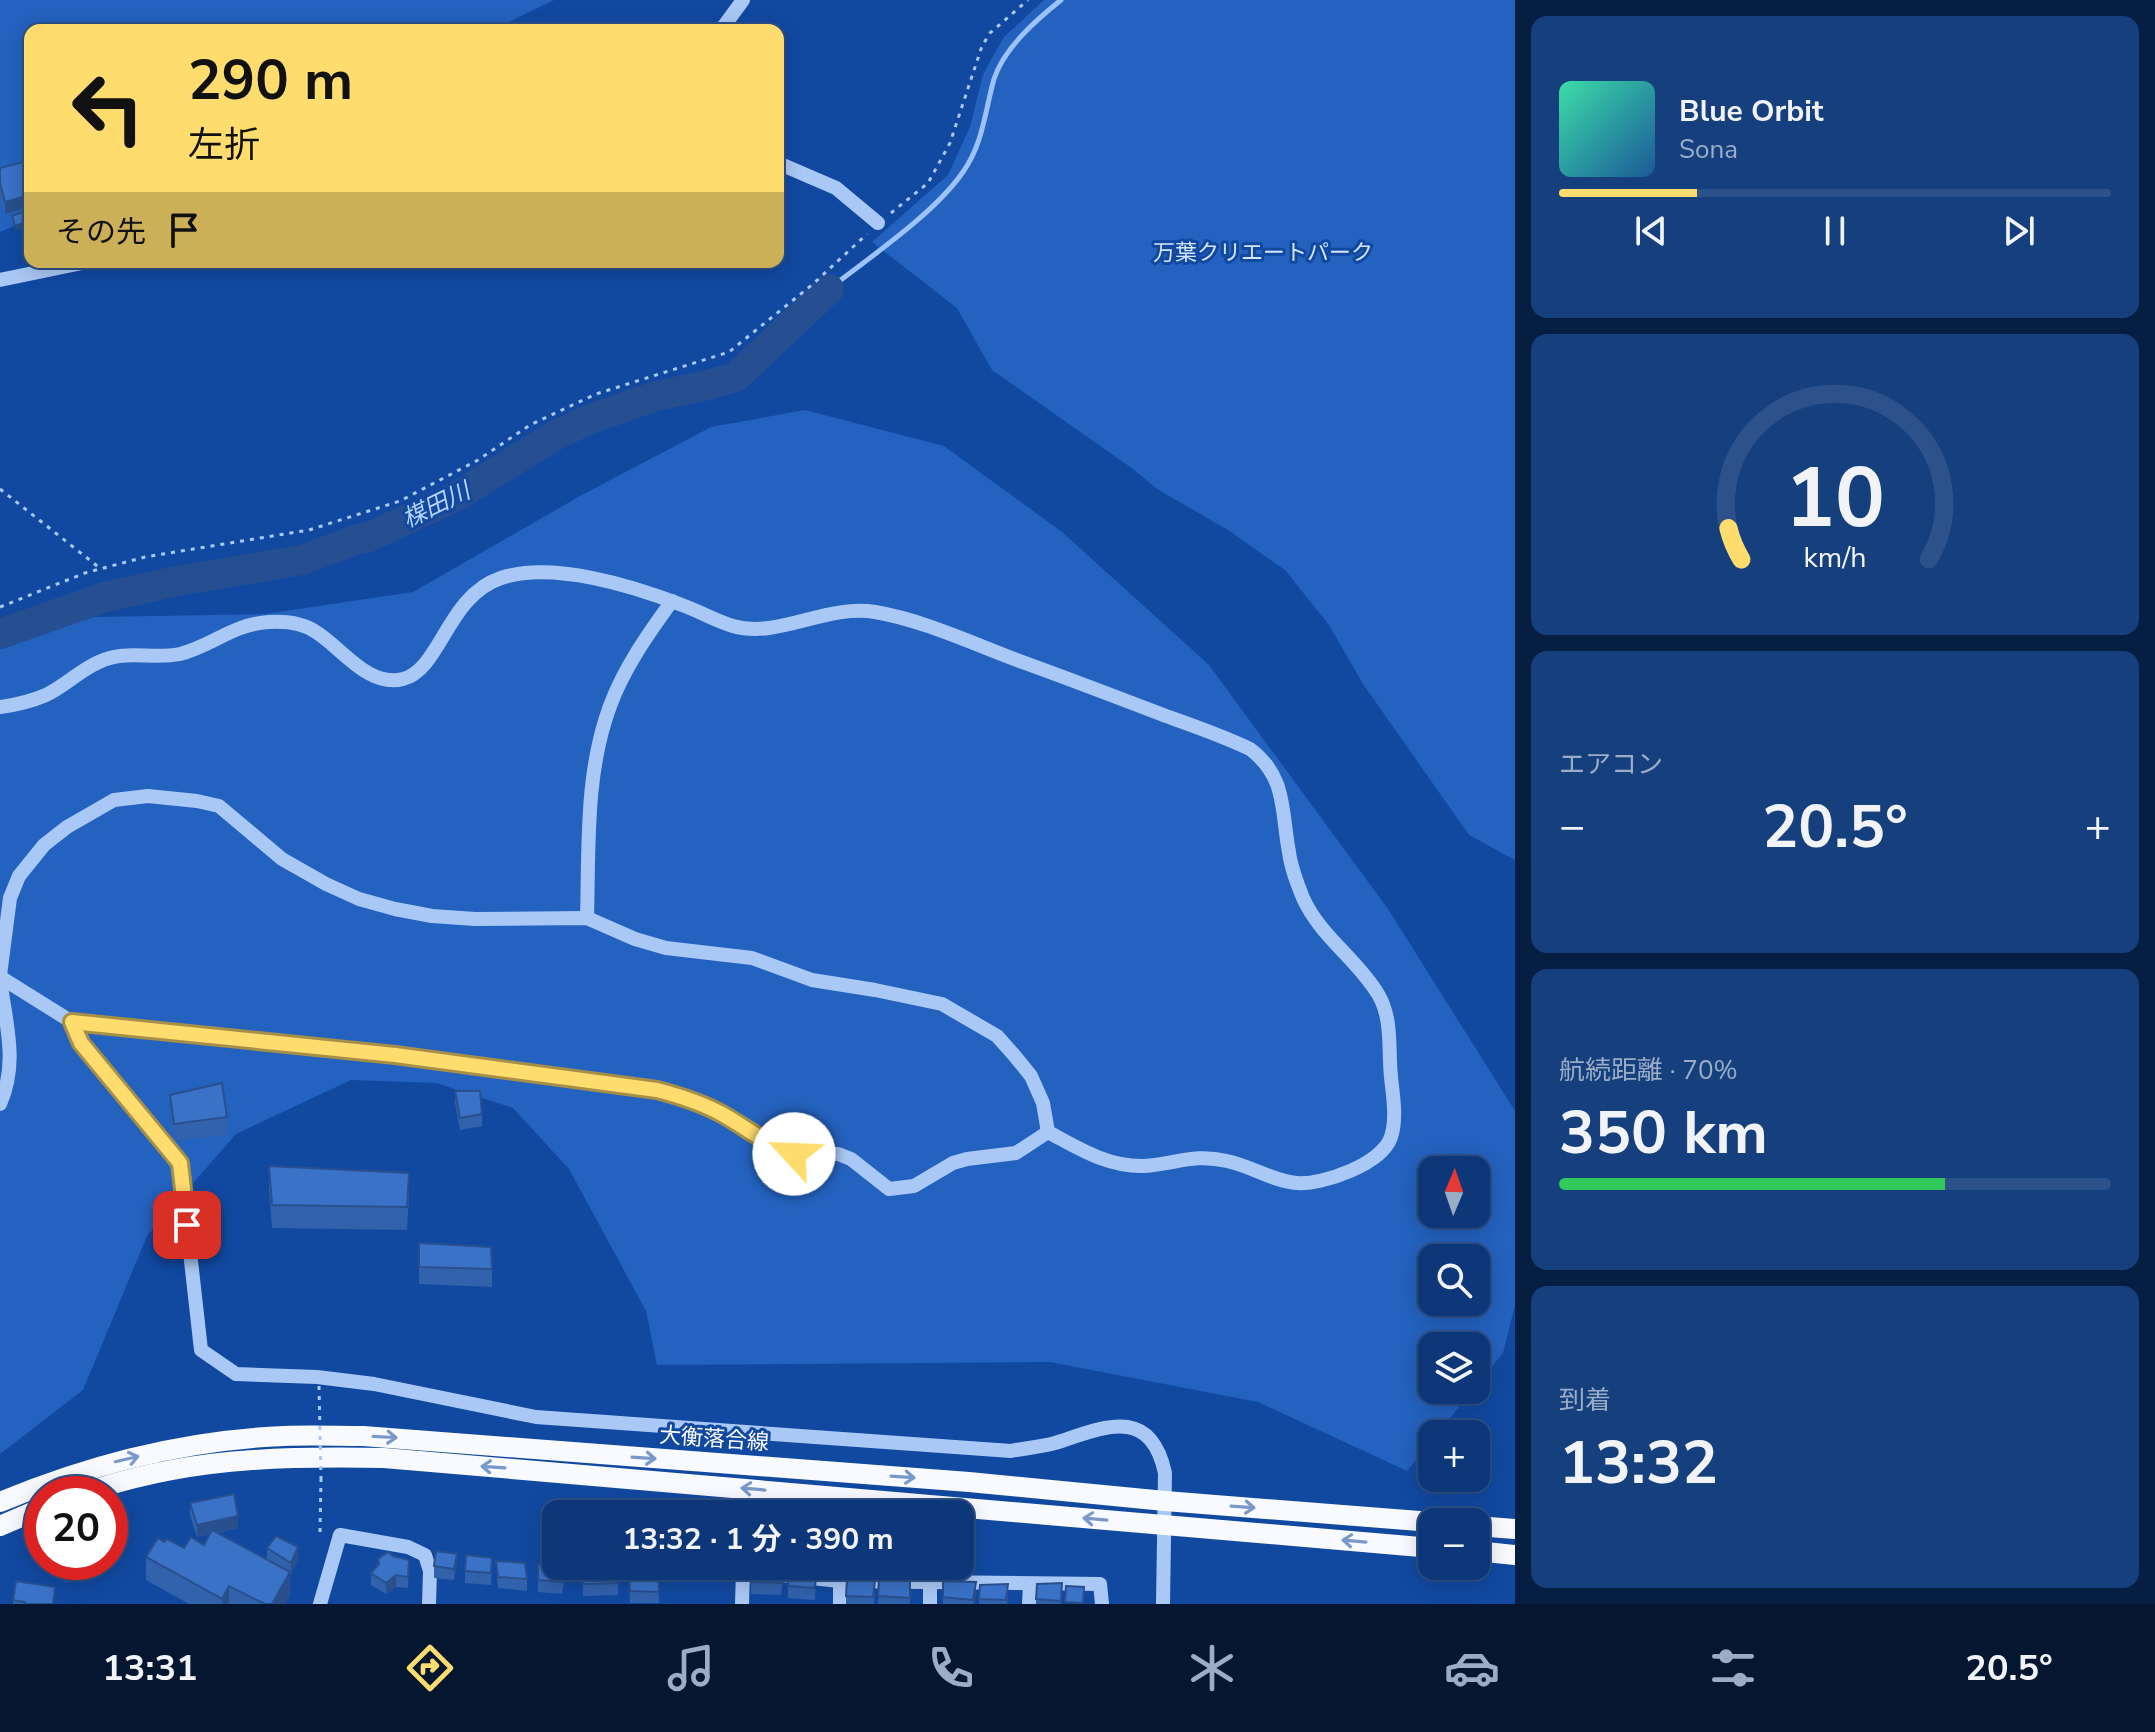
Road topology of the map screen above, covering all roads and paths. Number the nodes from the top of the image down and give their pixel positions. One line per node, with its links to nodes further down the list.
1 (743, 0): 3 (street)
2 (1028, 0): 5 (path)
3 (725, 24)
4 (784, 166): 5 (street)
5 (878, 223): 9 (path)
6 (58, 268): 7 (street)
7 (0, 280)
8 (0, 489): 9 (path)
9 (101, 569): 11 (path)
10 (672, 601): 12 (street); 13 (street); 17 (street)
11 (0, 607)
12 (0, 707)
13 (587, 918): 14 (street); 17 (street)
14 (0, 977): 15 (street); 16 (street)
15 (72, 1022): 17 (street); 20 (street)
16 (0, 1104)
17 (1048, 1132)
18 (319, 1386): 28 (path, bridge)
19 (128, 1482): 25 (main road, 大衡落合線, one-way to 19)
20 (1165, 1501): 21 (main road, 大衡落合線, one-way to 20); 23 (main road, 大衡落合線, one-way to 23); 25 (street)
21 (0, 1502)
22 (24, 1516): 24 (main road)
23 (1418, 1521)
24 (0, 1526)
25 (1166, 1526): 29 (main road, 大衡落合線, one-way to 25); 42 (street)
26 (1490, 1527): 27 (main road)
27 (1515, 1529)
28 (320, 1532)
29 (1418, 1547)
30 (1490, 1552): 31 (main road)
31 (1515, 1555)
32 (840, 1581): 33 (street); 37 (street); 38 (street)
33 (930, 1582): 34 (street); 39 (street)
34 (1030, 1584): 40 (street); 41 (street)
35 (320, 1604): 36 (street)
36 (429, 1604)
37 (742, 1604)
38 (840, 1604)
39 (930, 1604)
40 (1029, 1604)
41 (1102, 1604)
42 (1163, 1604)

